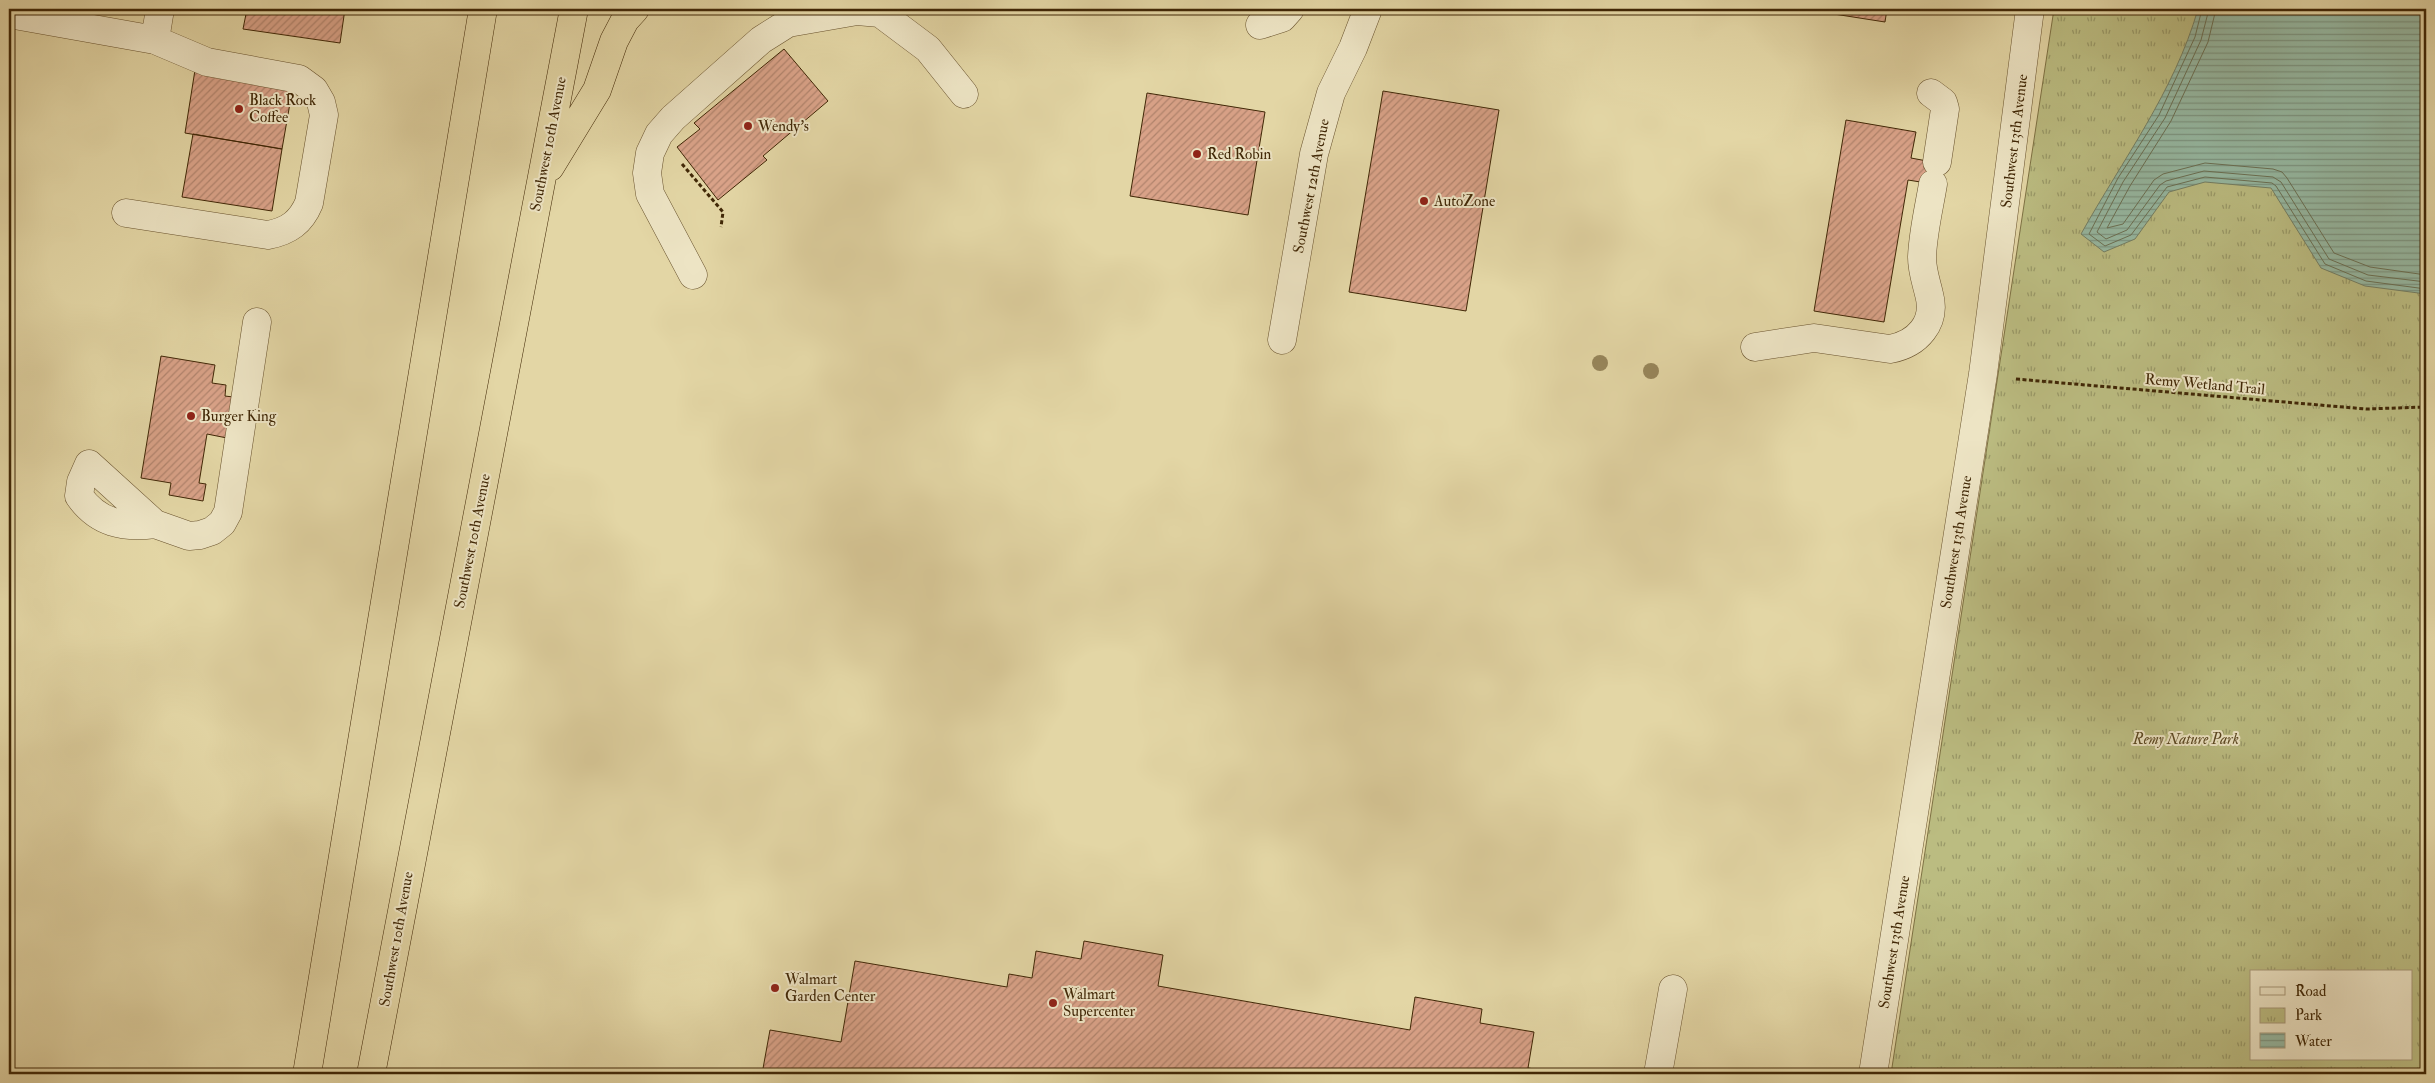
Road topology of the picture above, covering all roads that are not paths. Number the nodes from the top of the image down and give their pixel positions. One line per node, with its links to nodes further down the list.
1 (160, 9): 10 (street)
2 (483, 9): 21 (highway)
3 (574, 9): 13 (highway, Southwest 10th Avenue)
4 (635, 9): 13 (highway)
5 (1290, 9): 9 (street)
6 (1368, 9): 17 (street, Southwest 12th Avenue)
7 (2030, 9): 24 (street, Southwest 13th Avenue)
8 (9, 14): 10 (street)
9 (1260, 25)
10 (154, 40): 14 (street)
11 (1931, 93): 18 (street)
12 (964, 94): 15 (street)
13 (542, 182): 22 (highway, Southwest 10th Avenue)
14 (126, 213)
15 (693, 274)
16 (257, 322): 19 (street)
17 (1282, 340)
18 (1755, 346)
19 (89, 464)
20 (1673, 989): 23 (street)
21 (307, 1074)
22 (371, 1074)
23 (1658, 1074)
24 (1873, 1074)

